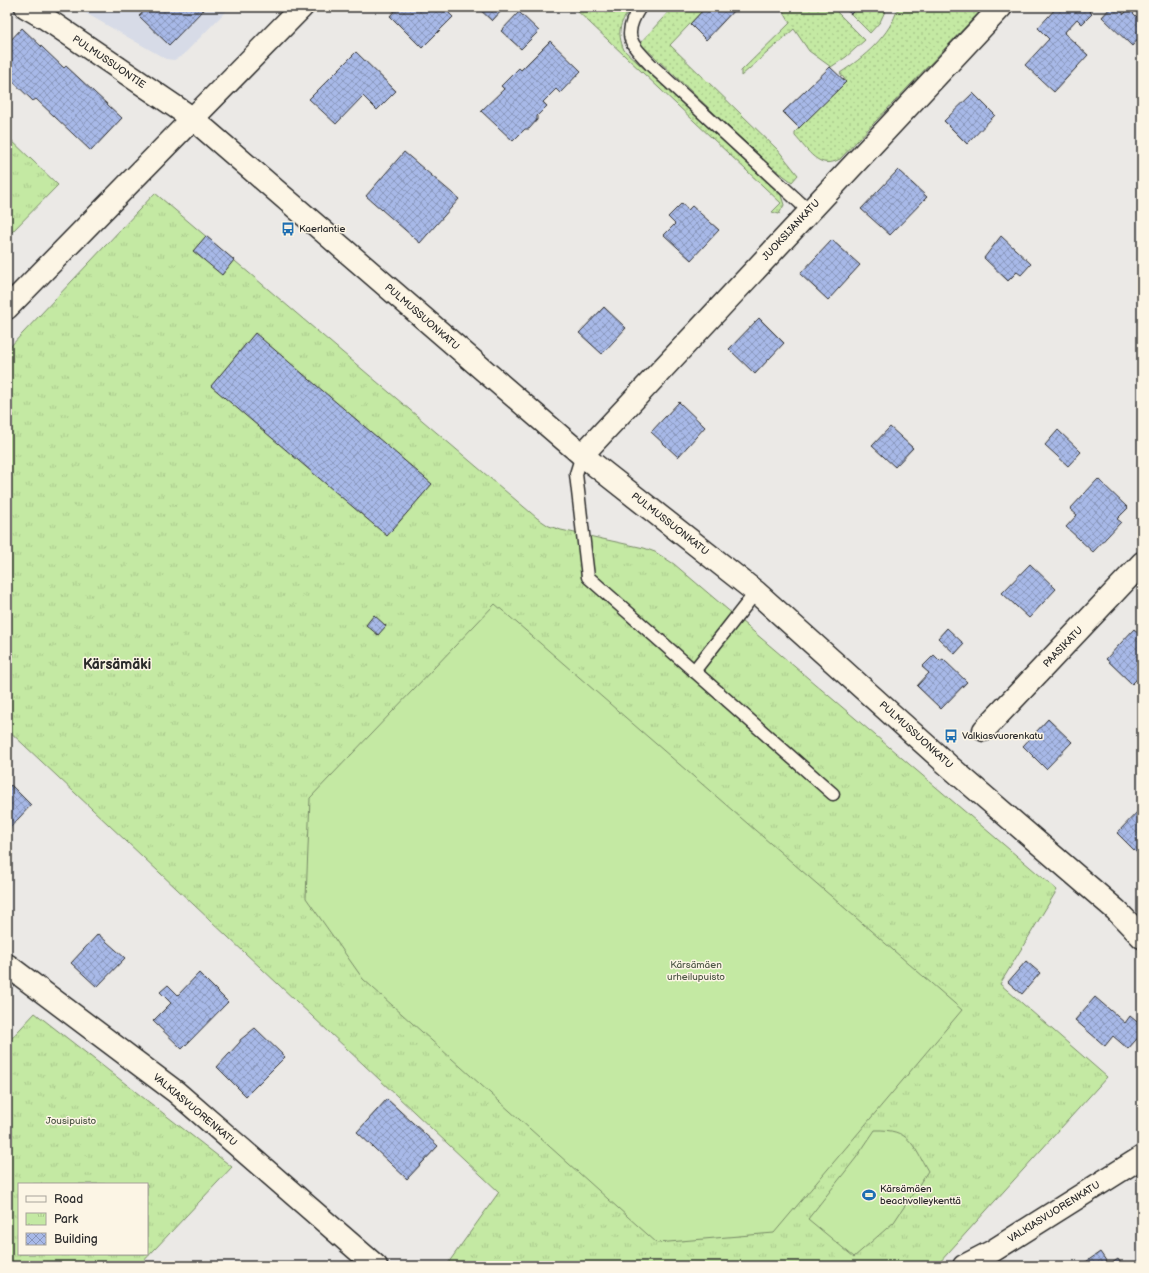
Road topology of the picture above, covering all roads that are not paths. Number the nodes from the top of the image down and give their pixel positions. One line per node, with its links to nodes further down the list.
1 (26, 7): 5 (street, PULMUSSUONTIE)
2 (302, 7): 5 (street)
3 (640, 7): 6 (lane)
4 (1001, 7): 6 (street, JUOKSIJANKATU)
5 (192, 118): 7 (street); 8 (street, PULMUSSUONKATU)
6 (809, 211): 8 (street, JUOKSIJANKATU)
7 (7, 308)
8 (582, 455): 10 (street, PULMUSSUONKATU); 11 (lane)
9 (1142, 563): 12 (street, PAASIKATU)
10 (756, 592): 11 (lane); 14 (street, PULMUSSUONKATU)
11 (694, 671): 13 (lane)
12 (984, 730)
13 (833, 794)
14 (1142, 937)
15 (7, 965): 18 (street, VALKIASVUORENKATU)
16 (1142, 1156): 17 (street, VALKIASVUORENKATU)
17 (996, 1259): 19 (street, VALKIASVUORENKATU)
18 (376, 1266)
19 (964, 1266)

